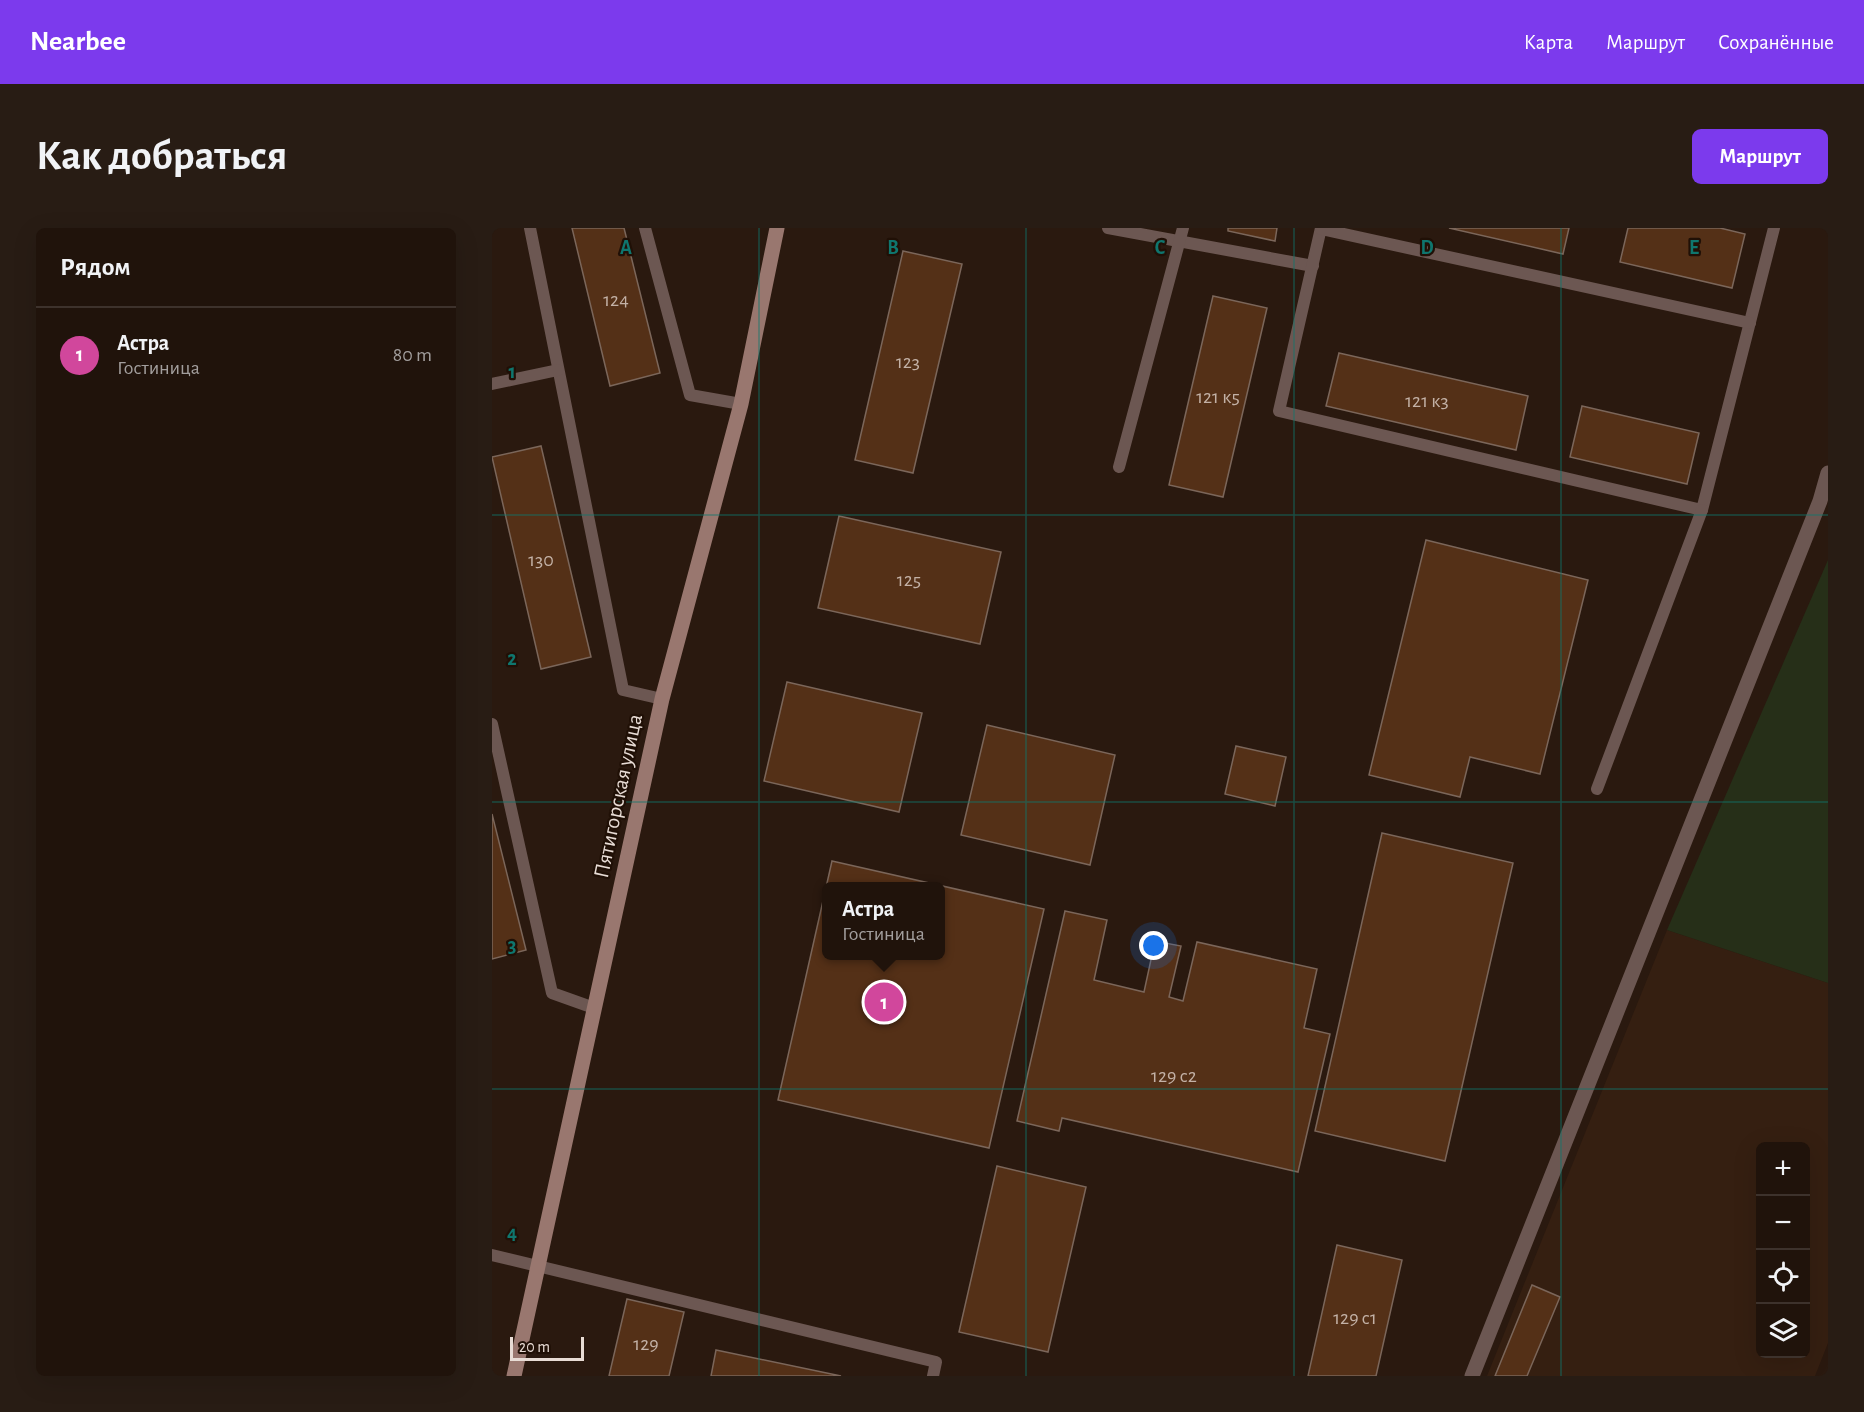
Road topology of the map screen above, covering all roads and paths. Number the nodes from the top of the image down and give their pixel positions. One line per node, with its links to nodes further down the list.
1 (530, 228): 11 (lane)
2 (645, 228): 13 (lane)
3 (777, 228): 13 (main road, Пятигорская улица)
4 (1108, 228): 8 (lane)
5 (1183, 228): 8 (lane)
6 (1774, 228): 10 (lane)
7 (1321, 229): 9 (lane); 10 (lane)
8 (1179, 241): 9 (lane); 14 (lane)
9 (1313, 266): 16 (lane)
10 (1750, 323): 16 (lane)
11 (558, 370): 12 (lane); 17 (lane)
12 (492, 384)
13 (741, 404): 17 (main road, Пятигорская улица)
14 (1119, 467)
15 (1828, 473): 25 (street)
16 (1702, 510): 19 (lane)
17 (662, 699): 20 (main road, Пятигорская улица)
18 (492, 724): 20 (lane)
19 (1597, 789)
20 (594, 1008): 22 (main road, Пятигорская улица)
21 (492, 1255): 22 (lane)
22 (539, 1266): 23 (main road, Пятигорская улица); 24 (lane)
23 (514, 1376)
24 (933, 1376)
25 (1472, 1376)

